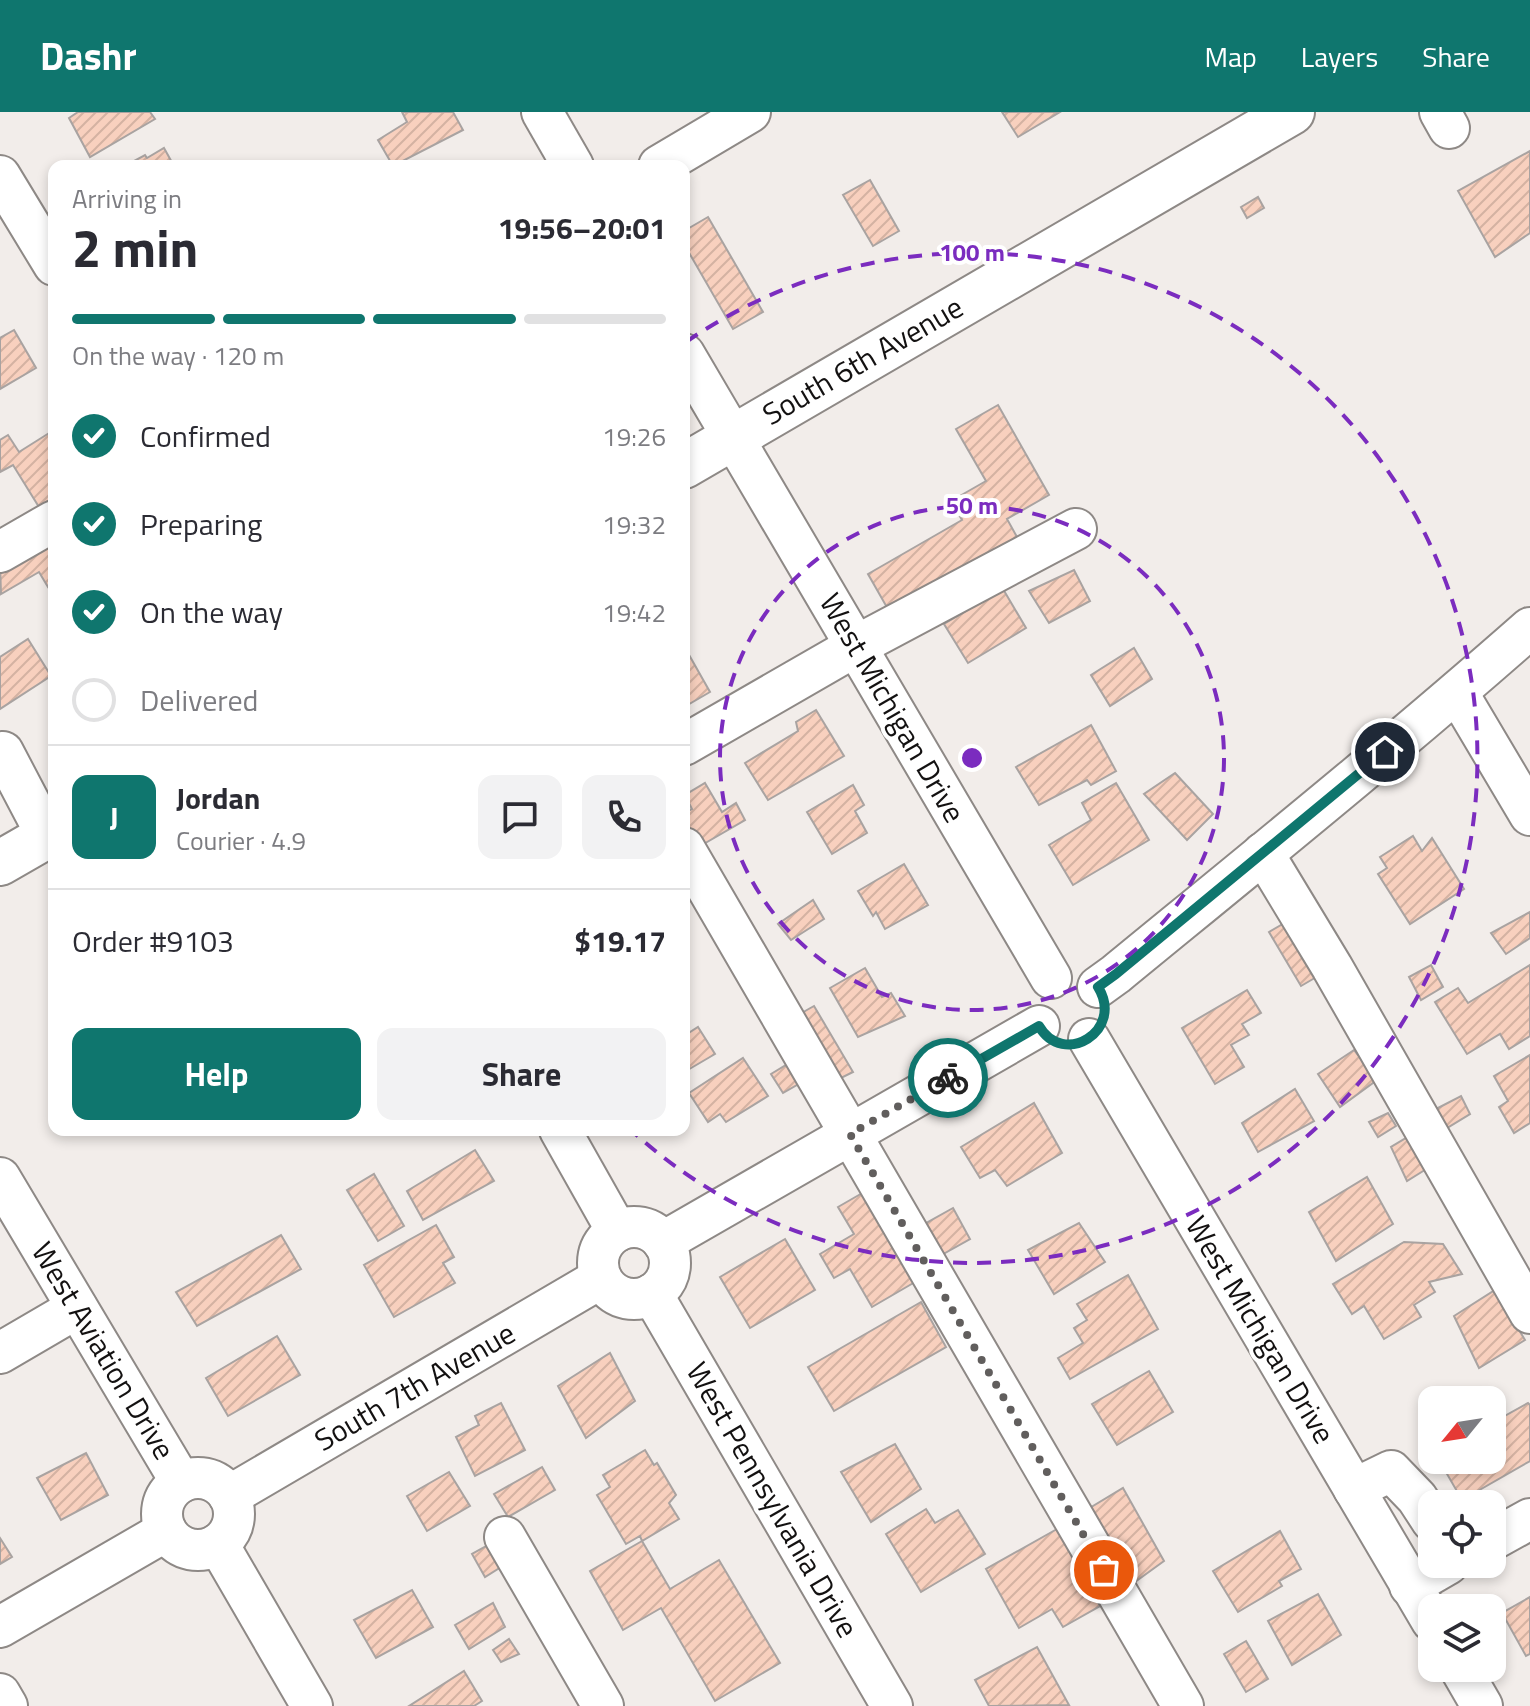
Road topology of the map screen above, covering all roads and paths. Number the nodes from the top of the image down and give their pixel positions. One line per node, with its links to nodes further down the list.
1 (542, 112): 4 (street)
2 (750, 112): 5 (street)
3 (1292, 112): 9 (main road, South 6th Avenue)
4 (570, 160)
5 (669, 160)
6 (0, 176): 7 (street)
7 (48, 255)
8 (690, 364): 9 (street, West Michigan Drive)
9 (733, 437): 10 (main road, South 6th Avenue); 15 (street, West Michigan Drive)
10 (690, 462)
11 (48, 524): 13 (street)
12 (1076, 529): 15 (street)
13 (0, 552)
14 (1530, 628): 16 (street)
15 (856, 646): 17 (street); 25 (street, West Michigan Drive)
16 (1457, 692): 19 (street); 22 (street)
17 (690, 742)
18 (3, 752): 20 (street)
19 (1530, 815)
20 (48, 829)
21 (48, 836): 24 (main road)
22 (1263, 853): 26 (street); 37 (street)
23 (690, 858): 29 (street)
24 (0, 863)
25 (1051, 978): 26 (street); 27 (street)
26 (1098, 987): 28 (street)
27 (1039, 1026): 28 (street); 29 (street)
28 (1089, 1039): 40 (street, West Michigan Drive)
29 (850, 1134): 33 (street); 58 (street)
30 (563, 1136): 32 (street)
31 (0, 1178): 36 (street, West Aviation Drive)
32 (617, 1231): 33 (street); 34 (street)
33 (663, 1242): 35 (street)
34 (601, 1278): 35 (street); 41 (street, South 7th Avenue)
35 (652, 1294): 57 (street, West Pennsylvania Drive)
36 (77, 1308): 38 (street); 39 (street, West Aviation Drive)
37 (1530, 1313)
38 (0, 1353)
39 (181, 1482): 41 (street); 44 (street)
40 (1354, 1489): 42 (street); 49 (street, West Michigan Drive)
41 (229, 1496): 47 (street)
42 (1418, 1500)
43 (1530, 1519): 45 (street)
44 (166, 1531): 47 (street); 51 (street)
45 (1506, 1532)
46 (505, 1537): 56 (street)
47 (218, 1544): 55 (street)
48 (1424, 1578): 49 (street)
49 (1410, 1586): 50 (street, West Michigan Drive)
50 (1418, 1599)
51 (0, 1627)
52 (1468, 1682): 59 (street)
53 (0, 1694): 54 (street)
54 (7, 1706)
55 (312, 1706)
56 (603, 1706)
57 (892, 1706)
58 (1183, 1706)
59 (1482, 1706)

